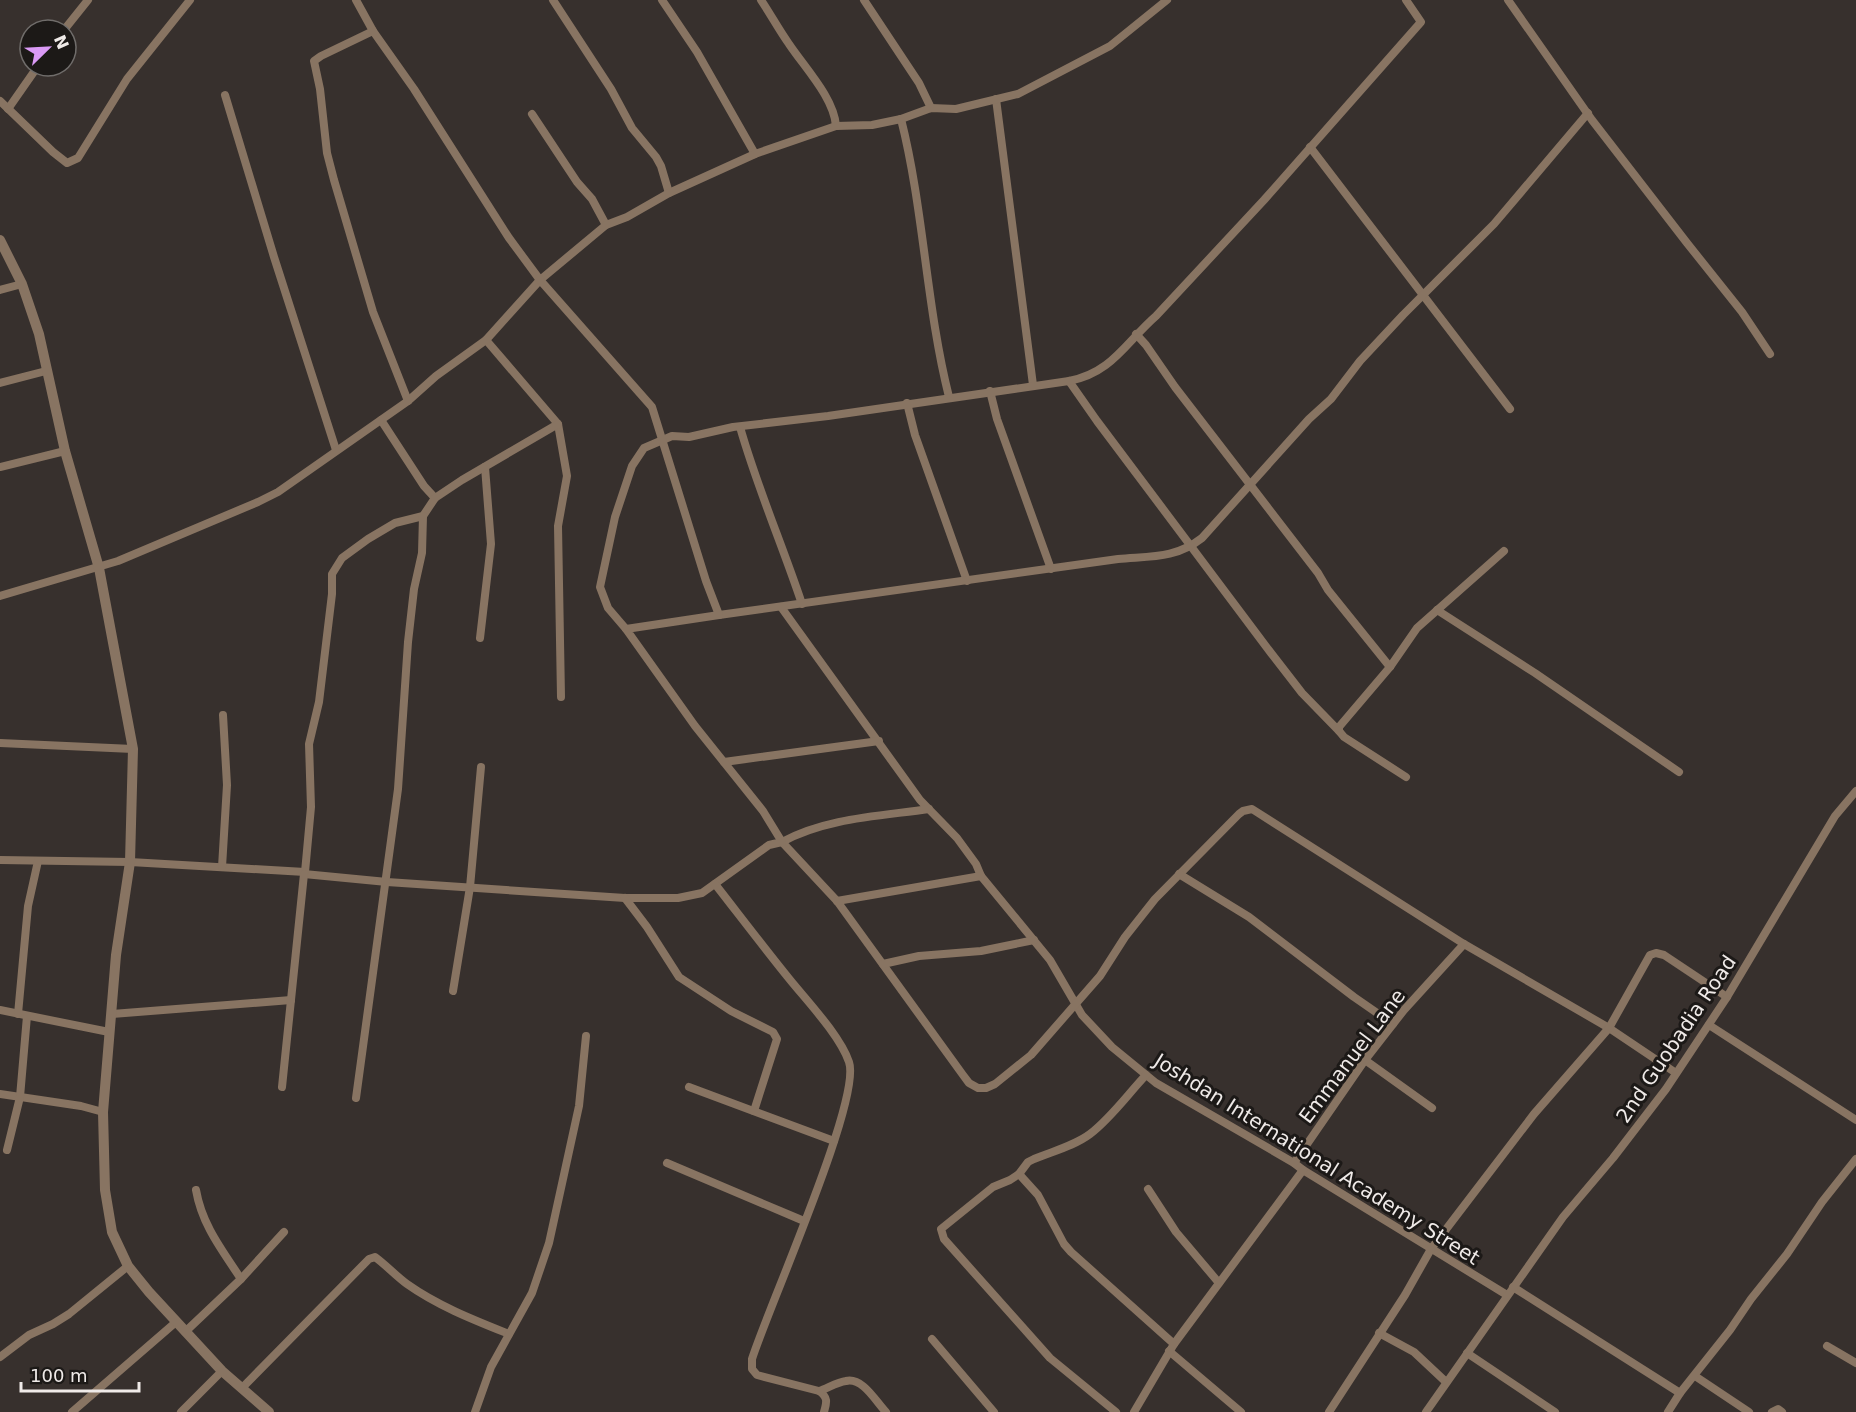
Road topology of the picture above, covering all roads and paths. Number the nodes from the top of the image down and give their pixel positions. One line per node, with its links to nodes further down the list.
1 (88, 0): 11 (street)
2 (190, 0): 18 (street)
3 (356, 0): 12 (street)
4 (554, 0): 25 (street)
5 (662, 0): 24 (street)
6 (761, 0): 22 (street)
7 (864, 0): 17 (street)
8 (1167, 0): 15 (street)
9 (1406, 0): 23 (street)
10 (1508, 0): 19 (street)
11 (74, 18)
12 (373, 31): 28 (street); 41 (street)
13 (30, 78): 18 (street)
14 (225, 95): 48 (street)
15 (996, 99): 17 (street); 38 (street)
16 (0, 101): 18 (street)
17 (931, 108): 21 (street)
18 (8, 109)
19 (1588, 113): 31 (street); 34 (street)
20 (532, 114): 26 (street)
21 (901, 119): 22 (street); 40 (street)
22 (836, 126): 24 (street)
23 (1310, 147): 31 (street); 32 (street)
24 (755, 154): 25 (street)
25 (669, 193): 26 (street)
26 (606, 225): 28 (street)
27 (0, 240): 29 (street)
28 (540, 280): 33 (street); 47 (street)
29 (22, 284): 30 (street); 35 (street)
30 (0, 290)
31 (1424, 296): 43 (street); 52 (street)
32 (1136, 334): 36 (street); 52 (street)
33 (486, 340): 41 (street); 45 (street)
34 (1770, 354)
35 (46, 371): 37 (street); 49 (street)
36 (1069, 381): 38 (street); 55 (street)
37 (0, 383)
38 (1033, 385): 39 (street)
39 (990, 391): 40 (street); 58 (street)
40 (949, 397): 42 (street)
41 (408, 401): 44 (street)
42 (907, 404): 46 (street); 59 (street)
43 (1510, 410)
44 (381, 420): 48 (street); 53 (street)
45 (558, 424): 51 (street); 68 (street)
46 (740, 427): 47 (street); 61 (street)
47 (664, 440): 64 (street); 65 (street)
48 (336, 450): 57 (street)
49 (65, 451): 50 (street); 57 (street)
50 (0, 467)
51 (485, 467): 53 (street); 66 (street)
52 (1251, 484): 55 (street); 67 (street)
53 (435, 498): 54 (street)
54 (423, 516): 85 (street); 88 (street)
55 (1191, 547): 58 (street); 70 (street)
56 (1504, 551): 63 (street)
57 (99, 568): 60 (street); 73 (street)
58 (1051, 569): 59 (street)
59 (968, 581): 61 (street)
60 (0, 596)
61 (802, 604): 62 (street)
62 (781, 607): 64 (street); 71 (street, Joshdan International Academy Street)
63 (1437, 610): 67 (street); 76 (street)
64 (718, 615): 65 (street)
65 (626, 629): 74 (street)
66 (480, 638)
67 (1390, 667): 70 (street)
68 (561, 696)
69 (223, 715): 84 (street)
70 (1339, 731): 77 (street)
71 (879, 741): 74 (street); 79 (street, Joshdan International Academy Street)
72 (0, 743): 73 (street)
73 (133, 749): 83 (street)
74 (724, 762): 80 (street)
75 (481, 767): 90 (street)
76 (1679, 772)
77 (1406, 777)
78 (1856, 790): 97 (street, 2nd Guobadia Road)
79 (929, 809): 80 (street); 87 (street, Joshdan International Academy Street)
80 (782, 842): 89 (street); 92 (street)
81 (0, 860): 82 (street)
82 (38, 861): 83 (street); 101 (street)
83 (130, 862): 84 (street); 102 (street)
84 (222, 867): 85 (street)
85 (304, 873): 88 (street); 98 (street)
86 (1179, 874): 94 (street); 99 (street); 104 (street)
87 (981, 876): 92 (street); 93 (street, Joshdan International Academy Street)
88 (387, 882): 90 (street); 116 (street)
89 (715, 884): 91 (street); 121 (street)
90 (470, 887): 91 (street); 96 (street)
91 (625, 897): 118 (street)
92 (837, 901): 95 (street)
93 (1034, 940): 95 (street); 99 (street, Joshdan International Academy Street)
94 (1464, 944): 104 (street, Emmanuel Lane); 106 (street)
95 (883, 964): 99 (street)
96 (453, 991)
97 (1726, 997): 105 (street, 2nd Guobadia Road); 106 (street)
98 (291, 1000): 102 (street); 112 (street)
99 (1075, 1003): 111 (street, Joshdan International Academy Street)
100 (0, 1010): 101 (street)
101 (18, 1014): 103 (street)
102 (112, 1014): 107 (street)
103 (27, 1016): 107 (street); 115 (street)
104 (1393, 1024): 109 (street, Emmanuel Lane)
105 (1709, 1025): 110 (street, 2nd Guobadia Road); 120 (street)
106 (1609, 1028): 110 (street); 132 (street)
107 (109, 1032): 119 (street)
108 (586, 1036): 140 (street)
109 (1365, 1060): 117 (street); 125 (street, Emmanuel Lane)
110 (1676, 1073): 136 (street, 2nd Guobadia Road)
111 (1146, 1075): 125 (street, Joshdan International Academy Street); 127 (street)
112 (282, 1087)
113 (689, 1087): 118 (street)
114 (0, 1094): 115 (street)
115 (20, 1097): 119 (street); 122 (street)
116 (356, 1098)
117 (1432, 1108)
118 (754, 1111): 121 (street)
119 (104, 1112): 133 (street)
120 (1856, 1120)
121 (834, 1142): 130 (street)
122 (7, 1150)
123 (1856, 1159): 149 (street)
124 (668, 1163): 130 (street)
125 (1294, 1163): 126 (street, Joshdan International Academy Street)
126 (1303, 1170): 132 (street, Joshdan International Academy Street); 135 (street)
127 (1019, 1174): 144 (street); 161 (street)
128 (1148, 1189): 135 (street)
129 (196, 1190): 134 (street)
130 (804, 1221): 152 (street)
131 (284, 1232): 134 (street)
132 (1431, 1249): 137 (street, Joshdan International Academy Street); 141 (street)
133 (128, 1266): 138 (street); 146 (street)
134 (241, 1279): 139 (street)
135 (1219, 1283): 144 (street)
136 (1513, 1287): 137 (street, 2nd Guobadia Road); 153 (street)
137 (1507, 1295): 145 (street, 2nd Guobadia Road)
138 (176, 1322): 139 (street); 154 (street)
139 (185, 1332): 148 (street)
140 (509, 1334): 151 (street); 157 (street)
141 (1379, 1334): 150 (street); 164 (street)
142 (932, 1339): 160 (street)
143 (1827, 1346): 147 (street)
144 (1172, 1347): 162 (street); 163 (street)
145 (1467, 1353): 150 (street, 2nd Guobadia Road); 166 (street)
146 (0, 1357)
147 (1856, 1363)
148 (222, 1371): 151 (street); 155 (street)
149 (1695, 1376): 153 (street); 168 (street)
150 (1446, 1382): 165 (street, 2nd Guobadia Road)
151 (242, 1388): 156 (street)
152 (819, 1391): 158 (street); 159 (street)
153 (1680, 1393): 167 (street)
154 (72, 1412)
155 (181, 1412)
156 (269, 1412)
157 (475, 1412)
158 (824, 1412)
159 (886, 1412)
160 (994, 1412)
161 (1116, 1412)
162 (1134, 1412)
163 (1241, 1412)
164 (1329, 1412)
165 (1426, 1412)
166 (1555, 1412)
167 (1668, 1412)
168 (1749, 1412)
169 (1772, 1412): 170 (street)
170 (1782, 1412)

